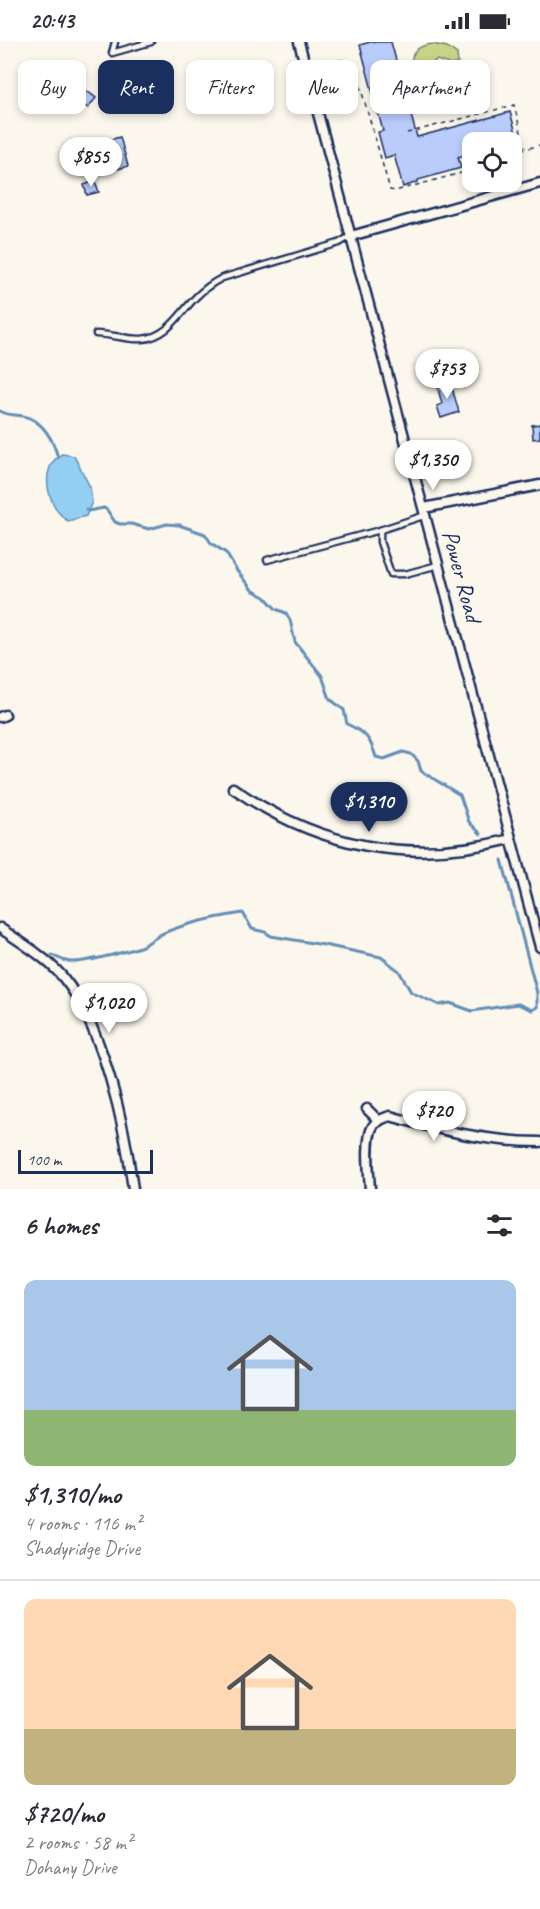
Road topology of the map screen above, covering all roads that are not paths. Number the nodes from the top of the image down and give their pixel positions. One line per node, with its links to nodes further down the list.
1 (115, 42): 2 (lane)
2 (152, 42)
3 (299, 42): 5 (street, Power Road)
4 (540, 183): 5 (street)
5 (351, 236): 6 (lane); 8 (street, Power Road)
6 (96, 334)
7 (540, 485): 8 (street)
8 (425, 512): 9 (lane); 11 (street, Power Road)
9 (381, 530): 10 (lane); 11 (lane)
10 (267, 560)
11 (439, 564): 13 (street, Power Road)
12 (233, 788): 13 (street)
13 (511, 839): 15 (street, Power Road)
14 (0, 928): 19 (street)
15 (540, 947)
16 (367, 1109): 17 (street)
17 (379, 1121): 18 (street); 20 (street)
18 (540, 1142)
19 (133, 1189)
20 (370, 1189)

